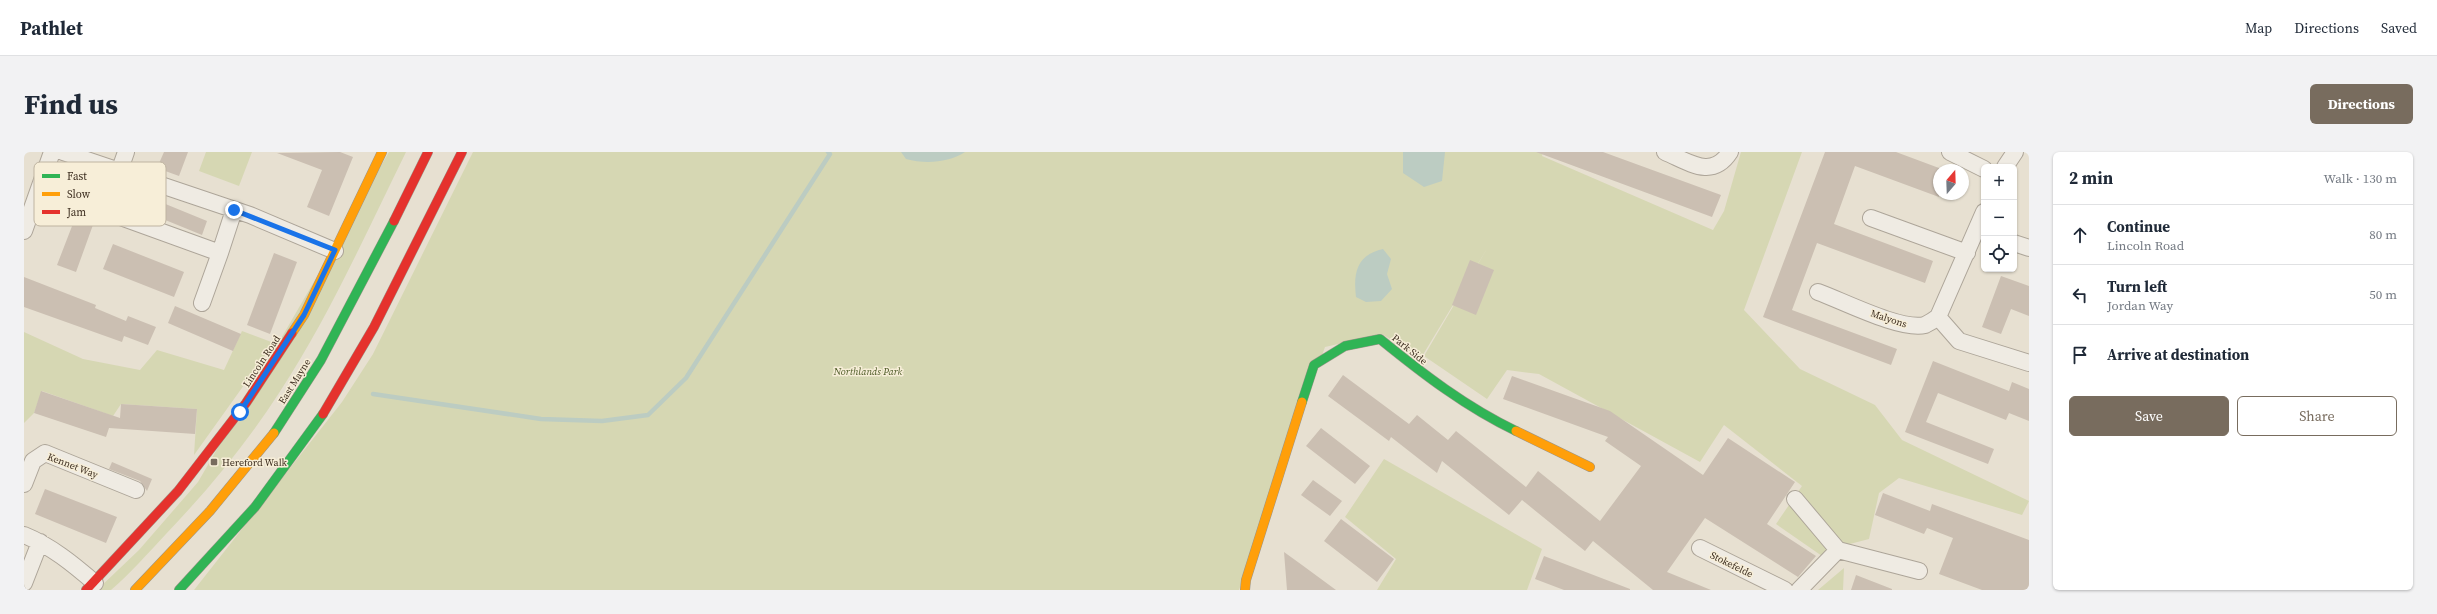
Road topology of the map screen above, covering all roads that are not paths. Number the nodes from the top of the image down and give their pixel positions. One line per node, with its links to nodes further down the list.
1 (52, 152): 11 (street)
2 (63, 152): 12 (street)
3 (126, 152): 13 (street)
4 (382, 152): 26 (street, Lincoln Road)
5 (428, 152): 44 (street, East Mayne)
6 (462, 152): 45 (street)
7 (1665, 152): 8 (street)
8 (1730, 152)
9 (1950, 152): 15 (street)
10 (2015, 152): 14 (street)
11 (48, 162)
12 (91, 162)
13 (122, 162)
14 (2007, 164)
15 (1981, 168)
16 (166, 188): 18 (street)
17 (34, 197): 19 (street)
18 (234, 210): 26 (street); 28 (street)
19 (27, 214): 23 (street)
20 (1870, 218): 27 (street)
21 (145, 226): 28 (street)
22 (1981, 230): 27 (street)
23 (24, 231)
24 (2017, 243): 25 (street)
25 (2029, 248)
26 (335, 250): 43 (street, Lincoln Road)
27 (1967, 253): 31 (street)
28 (220, 254): 30 (street)
29 (1818, 292): 31 (street, Malyons)
30 (202, 302)
31 (1938, 317): 32 (street)
32 (2029, 363)
33 (1590, 467): 46 (street, Park Side)
34 (24, 484): 35 (street, Kennet Way)
35 (136, 490)
36 (1795, 499): 40 (street)
37 (24, 535): 38 (street)
38 (40, 542): 42 (street); 43 (street)
39 (1700, 548): 47 (street, Stokefelde)
40 (1838, 550): 41 (street); 48 (street)
41 (1919, 571)
42 (24, 583)
43 (90, 586)
44 (135, 590)
45 (179, 590)
46 (1245, 590)
47 (1785, 590)
48 (1799, 590)

